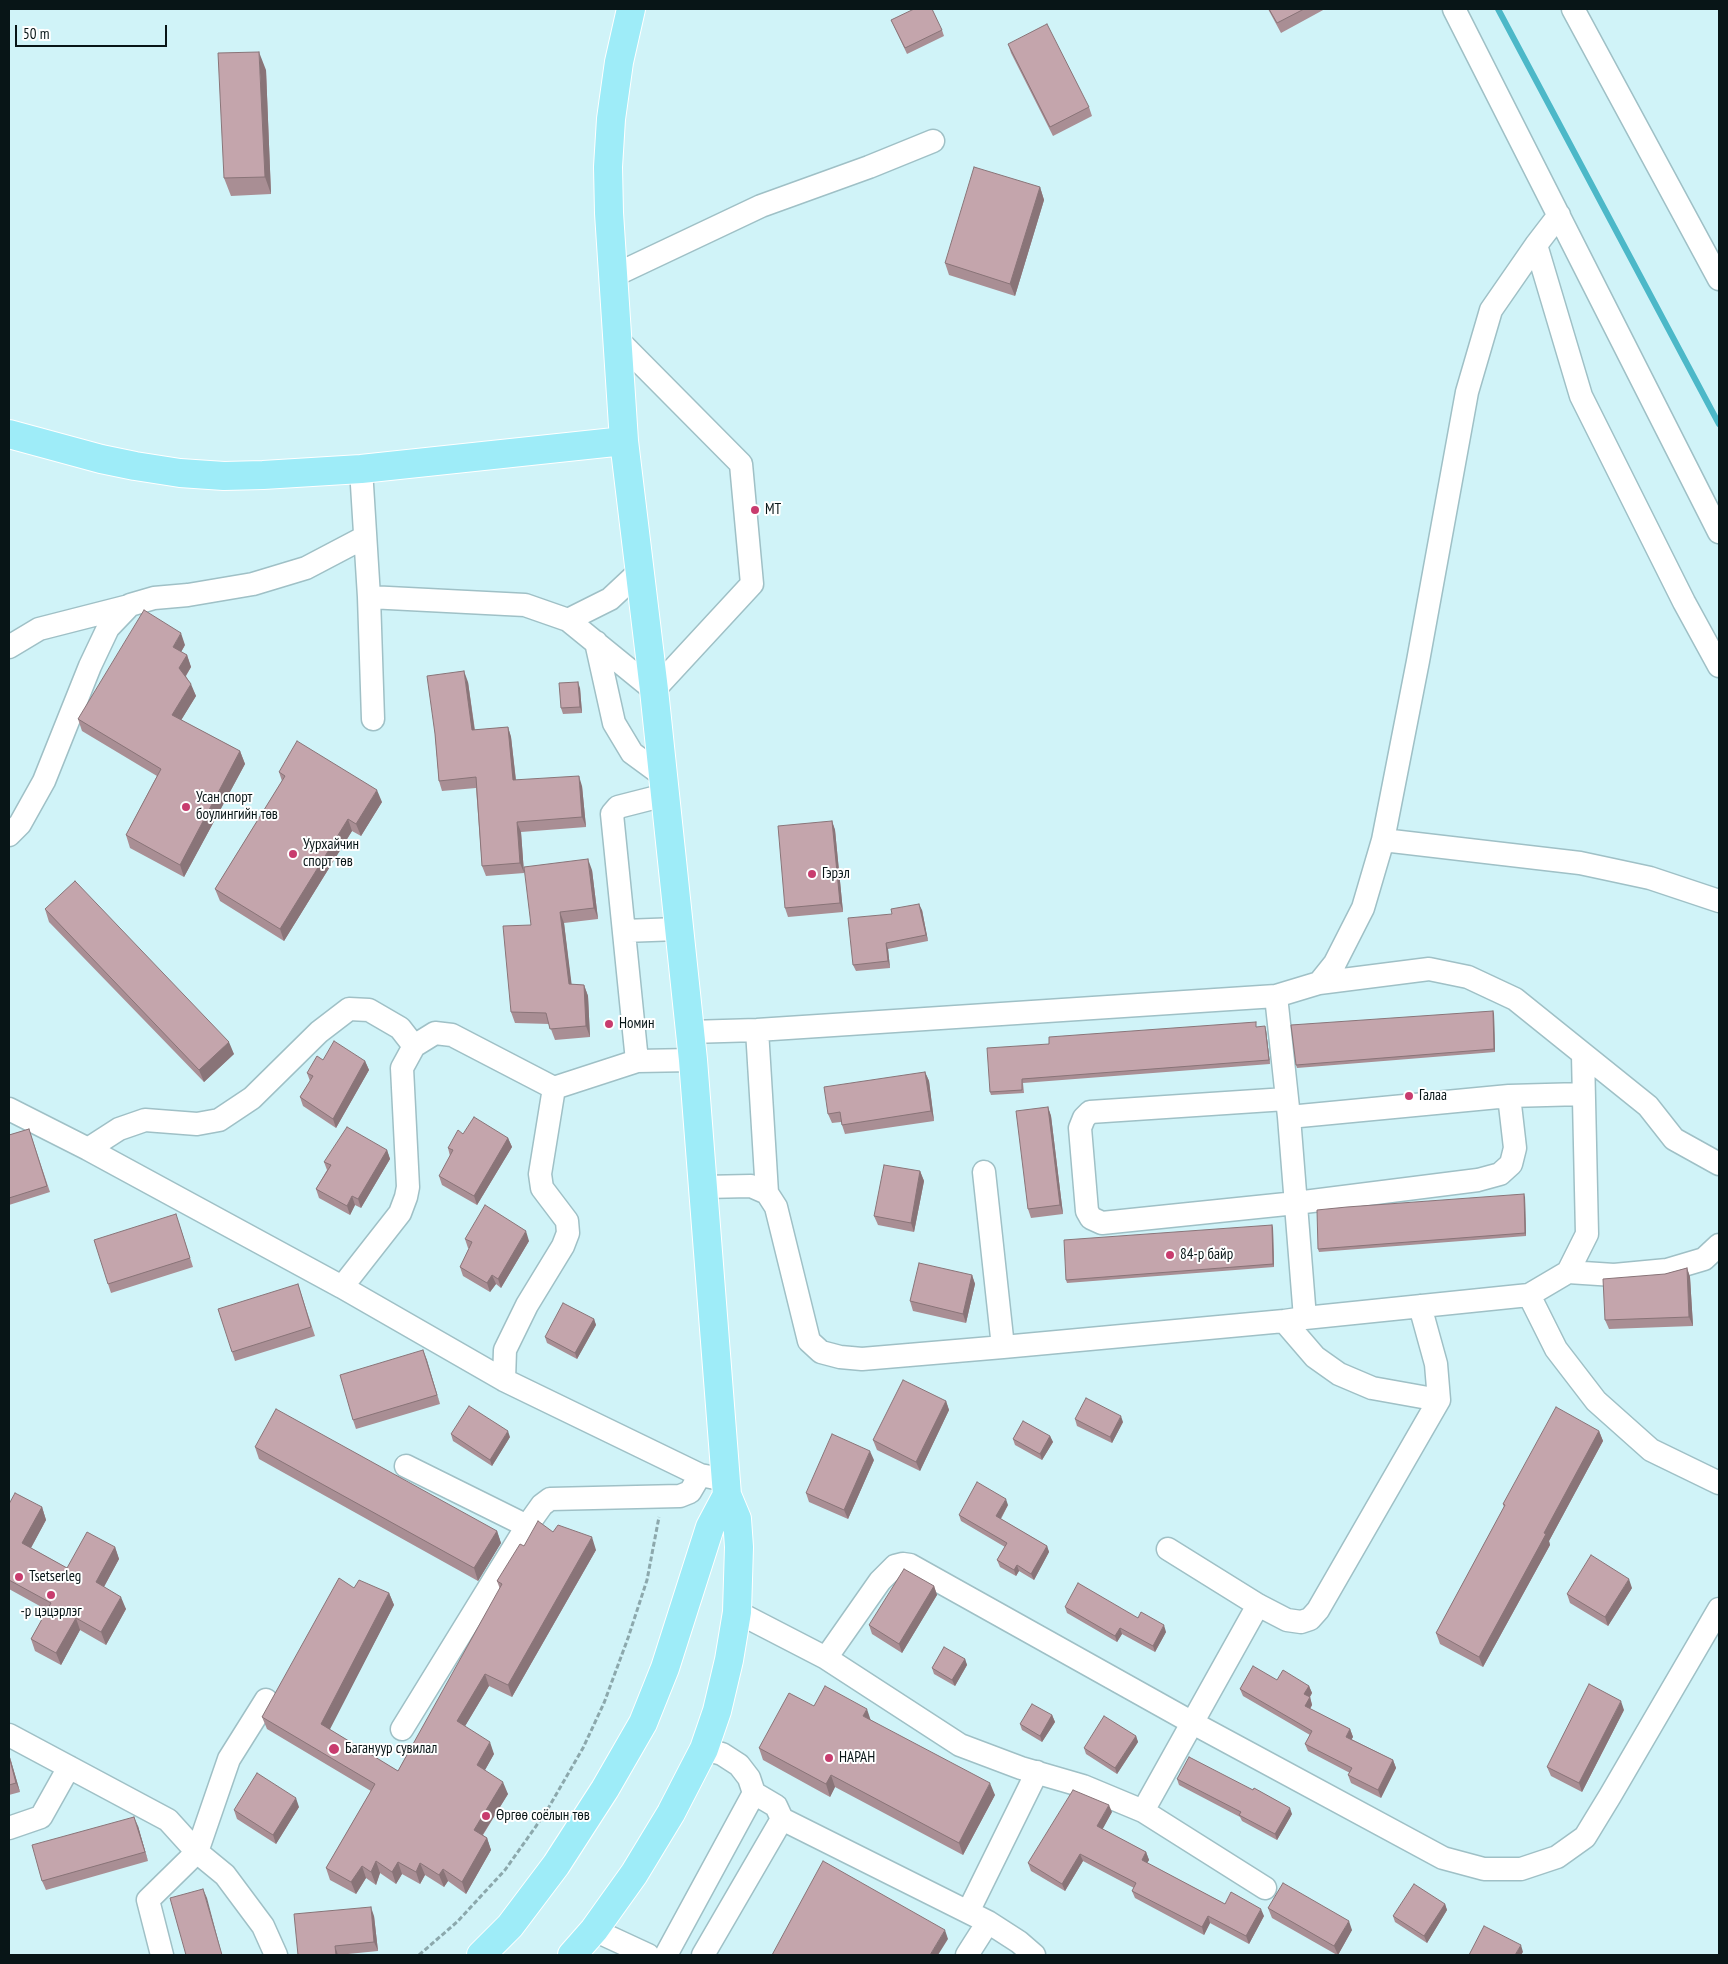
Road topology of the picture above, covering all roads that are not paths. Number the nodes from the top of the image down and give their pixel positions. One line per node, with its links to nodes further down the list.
1 (631, 9): 7 (main road)
2 (1454, 9): 5 (street)
3 (1573, 9): 8 (street)
4 (933, 141): 7 (street)
5 (1559, 215): 6 (street); 13 (street)
6 (1536, 245): 21 (street); 26 (street)
7 (613, 276): 9 (main road)
8 (1719, 279)
9 (618, 340): 11 (main road); 22 (street)
10 (9, 434): 12 (main road)
11 (624, 441): 12 (main road); 15 (main road)
12 (360, 469): 14 (street)
13 (1719, 532)
14 (365, 537): 16 (street); 17 (street)
15 (640, 571): 18 (street); 22 (main road)
16 (369, 597): 18 (street); 23 (street)
17 (130, 605): 20 (street); 25 (street)
18 (568, 620): 19 (street)
19 (596, 642): 22 (street); 24 (street)
20 (9, 647)
21 (1719, 666)
22 (654, 690): 24 (main road)
23 (373, 719)
24 (664, 785): 28 (main road); 29 (street)
25 (9, 835)
26 (1383, 840): 27 (street); 30 (street)
27 (1719, 901)
28 (678, 929): 29 (street); 33 (main road)
29 (624, 932): 37 (street)
30 (1319, 984): 31 (street); 35 (street)
31 (1276, 996): 32 (street); 42 (street)
32 (757, 1030): 33 (street); 47 (street)
33 (690, 1032): 36 (main road)
34 (414, 1046): 38 (street); 43 (street); 51 (street)
35 (1583, 1055): 39 (street); 44 (street)
36 (693, 1060): 37 (street); 46 (main road)
37 (637, 1061): 38 (street)
38 (554, 1088): 56 (street)
39 (1584, 1094): 40 (street); 50 (street)
40 (1509, 1096): 42 (street); 48 (street)
41 (9, 1108): 43 (street)
42 (1288, 1108): 48 (street); 48 (street)
43 (88, 1149): 51 (street)
44 (1716, 1166)
45 (984, 1172): 55 (street)
46 (703, 1187): 47 (street); 59 (main road)
47 (767, 1193): 55 (street)
48 (1296, 1203): 54 (street)
49 (1719, 1245): 50 (street)
50 (1568, 1272): 52 (street)
51 (342, 1287): 56 (street)
52 (1529, 1294): 53 (street); 60 (street)
53 (1420, 1306): 54 (street); 57 (street)
54 (1294, 1320): 55 (street); 57 (street)
55 (1003, 1347)
56 (504, 1380): 59 (street)
57 (1439, 1400): 63 (street)
58 (406, 1466): 61 (street)
59 (718, 1483): 61 (street); 65 (main road); 85 (main road)
60 (1719, 1483)
61 (527, 1526): 69 (street)
62 (1168, 1549): 63 (street)
63 (1258, 1605): 68 (street)
64 (1719, 1608): 68 (street)
65 (737, 1612): 66 (street); 71 (main road)
66 (826, 1658): 68 (street); 73 (street)
67 (266, 1700): 78 (street)
68 (1191, 1722): 75 (street)
69 (402, 1729)
70 (9, 1735): 72 (street)
71 (704, 1749): 74 (street); 82 (main road)
72 (69, 1767): 77 (street); 78 (street)
73 (1037, 1772): 75 (street); 80 (street)
74 (754, 1793): 76 (street); 88 (street)
75 (1143, 1811): 79 (street)
76 (782, 1819): 80 (street); 89 (street)
77 (9, 1828)
78 (197, 1852): 83 (street); 84 (street)
79 (1265, 1888)
80 (968, 1912): 81 (street)
81 (988, 1922): 90 (street); 91 (street)
82 (594, 1930): 86 (main road); 87 (street)
83 (162, 1955)
84 (276, 1955)
85 (481, 1955)
86 (572, 1955)
87 (648, 1955)
88 (666, 1955)
89 (702, 1955)
90 (967, 1955)
91 (1034, 1955)

